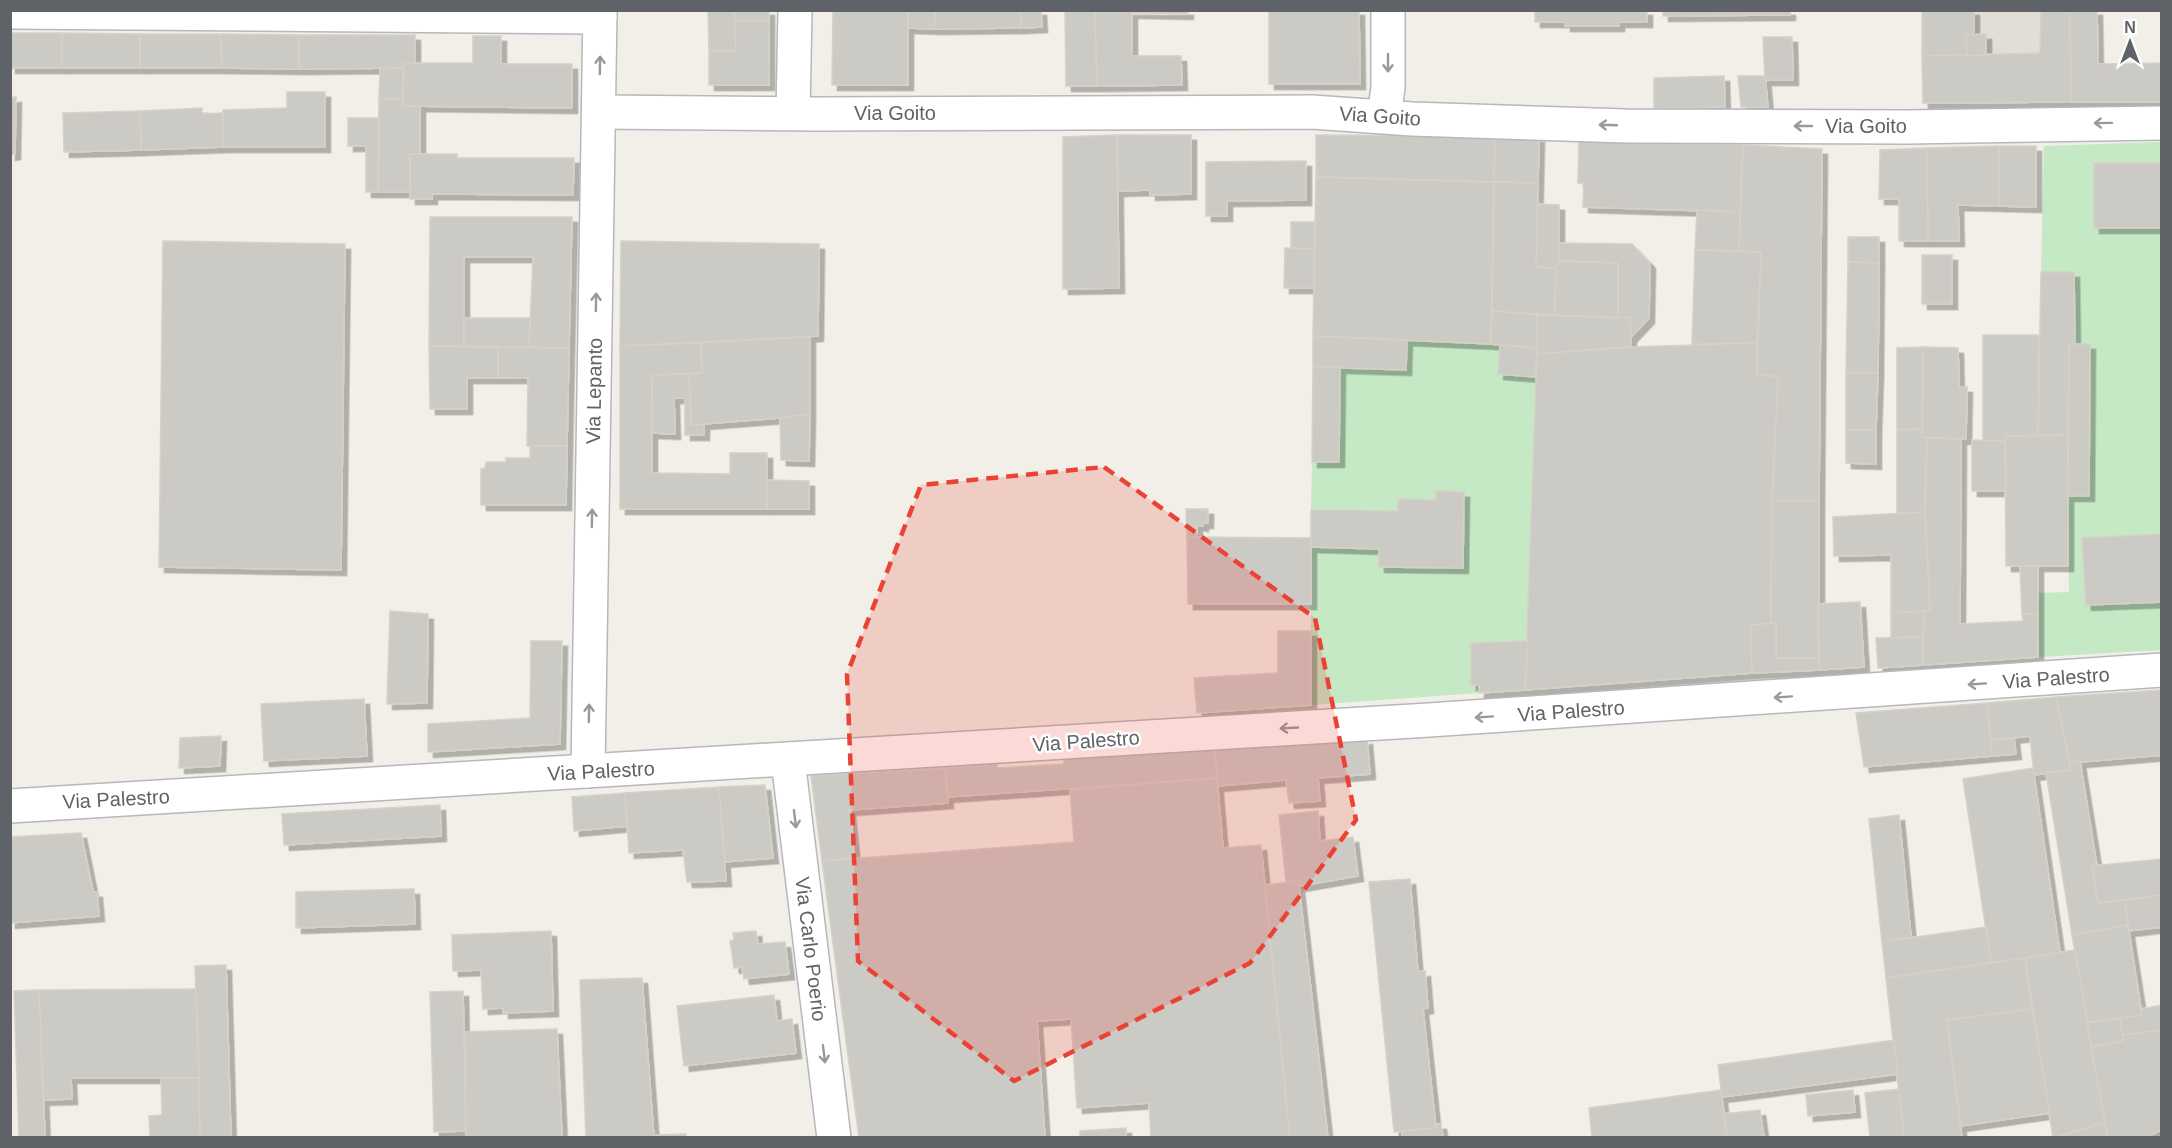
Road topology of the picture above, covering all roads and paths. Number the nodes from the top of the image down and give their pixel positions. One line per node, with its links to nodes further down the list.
1 (795, 10): 7 (street)
2 (1388, 10): 8 (street, one-way to 8)
3 (95, 11): 4 (street); 5 (street)
4 (10, 12)
5 (600, 14): 6 (street, Via Lepanto, one-way to 5)
6 (599, 112): 7 (street, Via Goito); 12 (street, Via Lepanto, one-way to 6)
7 (794, 113): 8 (street, Via Goito)
8 (1384, 116): 9 (street, Via Goito, one-way to 8)
9 (2162, 123)
10 (2162, 670): 11 (street, Via Palestro, one-way to 11)
11 (788, 760): 12 (street, Via Palestro); 14 (street, Via Carlo Poerio, one-way to 14)
12 (588, 771): 13 (street, Via Palestro)
13 (10, 806)
14 (834, 1137)

